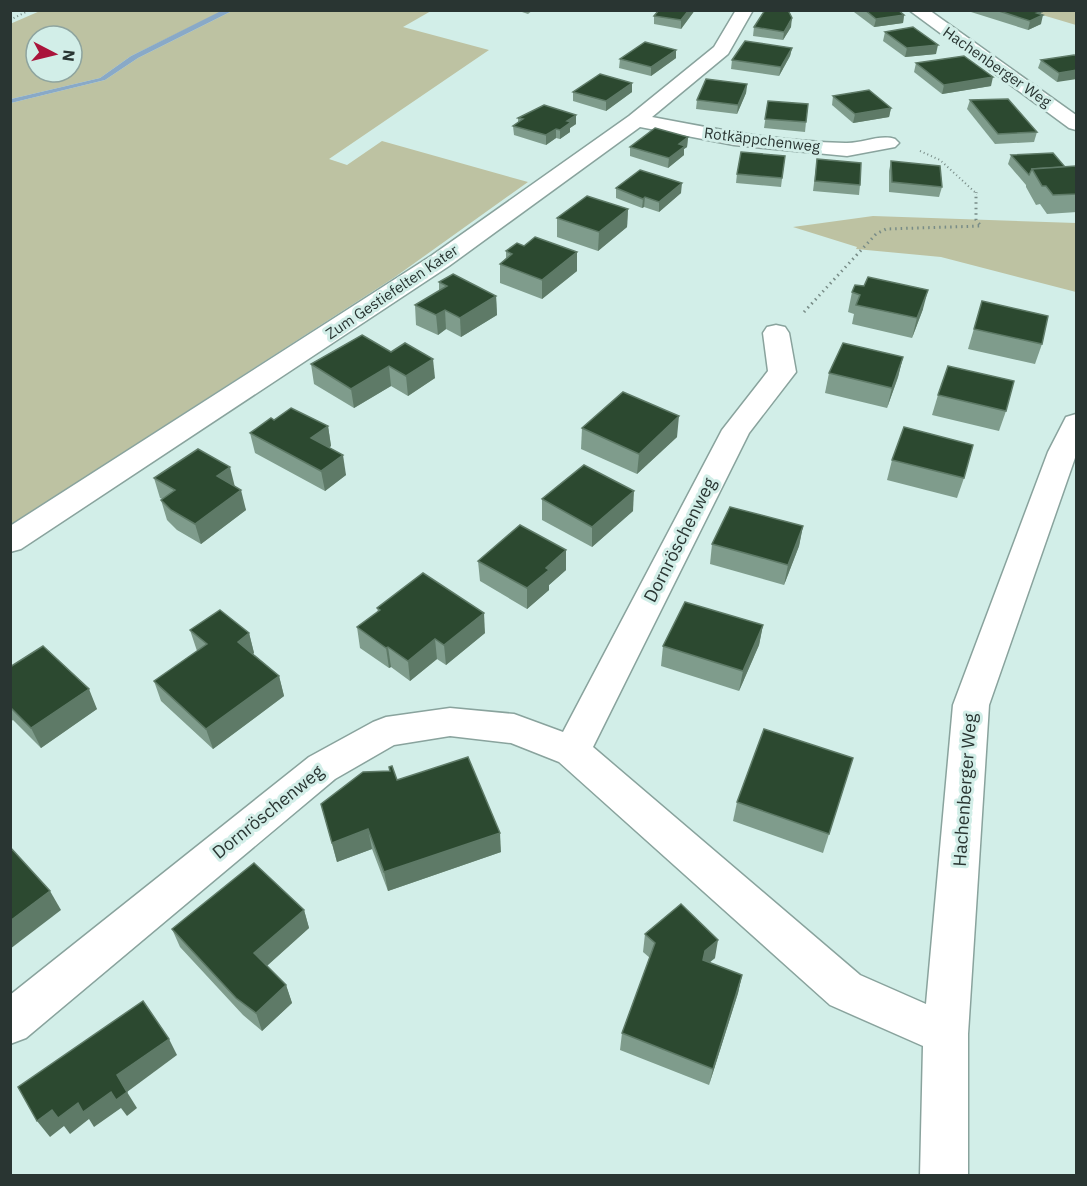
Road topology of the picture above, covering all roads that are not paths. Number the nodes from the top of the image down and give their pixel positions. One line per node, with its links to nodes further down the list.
1 (745, 10): 3 (street, Zum Gestiefelten Kater)
2 (917, 10): 4 (street, Hachenberger Weg)
3 (636, 120): 5 (street, Rotkäppchenweg); 8 (street, Zum Gestiefelten Kater)
4 (1077, 124)
5 (888, 143)
6 (776, 333): 9 (street, Dornröschenweg)
7 (1077, 423): 11 (street, Hachenberger Weg)
8 (10, 541)
9 (572, 751): 10 (street, Dornröschenweg); 11 (street, Dornröschenweg)
10 (10, 1023)
11 (946, 1034): 12 (street, Hachenberger Weg)
12 (944, 1176)

